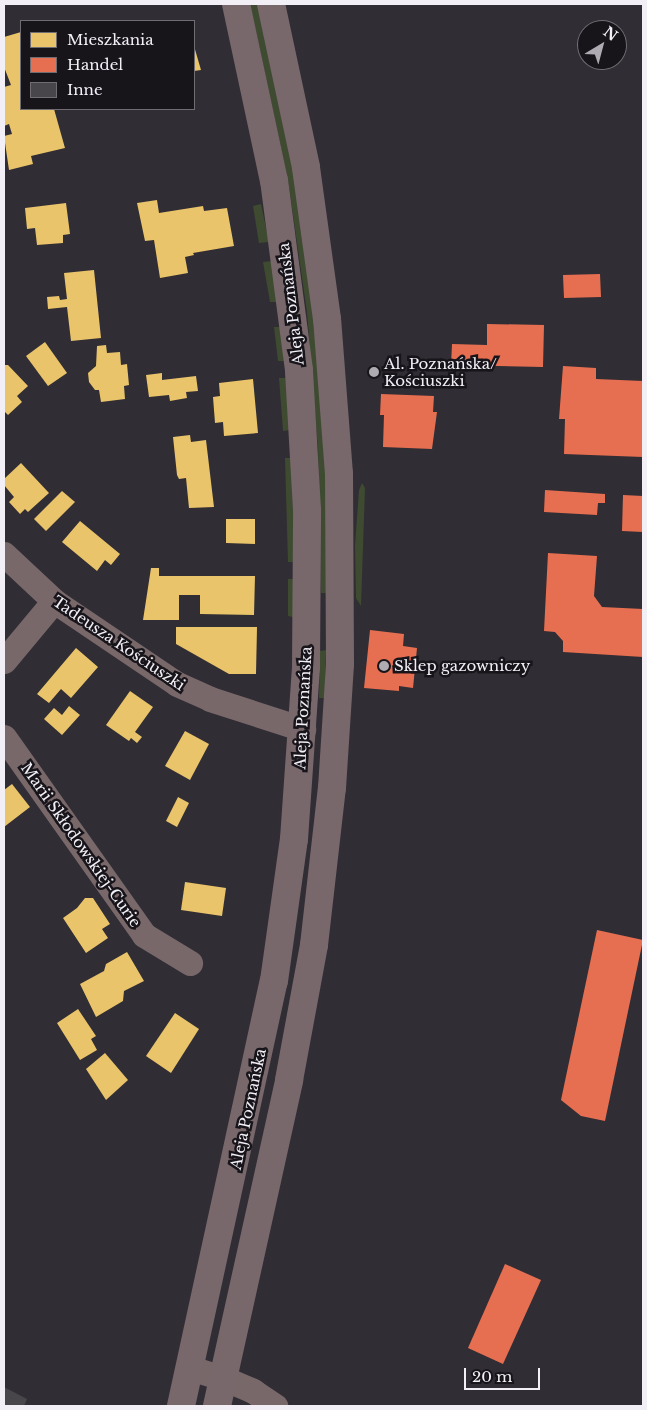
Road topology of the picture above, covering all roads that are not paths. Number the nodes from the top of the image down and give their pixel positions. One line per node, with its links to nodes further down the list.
1 (236, 4): 6 (main road, Aleja Poznańska)
2 (271, 4): 8 (main road)
3 (4, 554): 4 (street, Tadeusza Kościuszki)
4 (54, 600): 5 (street); 6 (street, Tadeusza Kościuszki)
5 (4, 661)
6 (303, 729): 8 (main road); 10 (main road, Aleja Poznańska)
7 (4, 737): 9 (street, Marii Skłodowskiej-Curie)
8 (336, 739): 11 (main road)
9 (190, 963)
10 (190, 1368): 11 (street); 12 (main road, Aleja Poznańska)
11 (223, 1378): 13 (main road); 14 (street)
12 (187, 1405)
13 (217, 1406)
14 (275, 1406)

